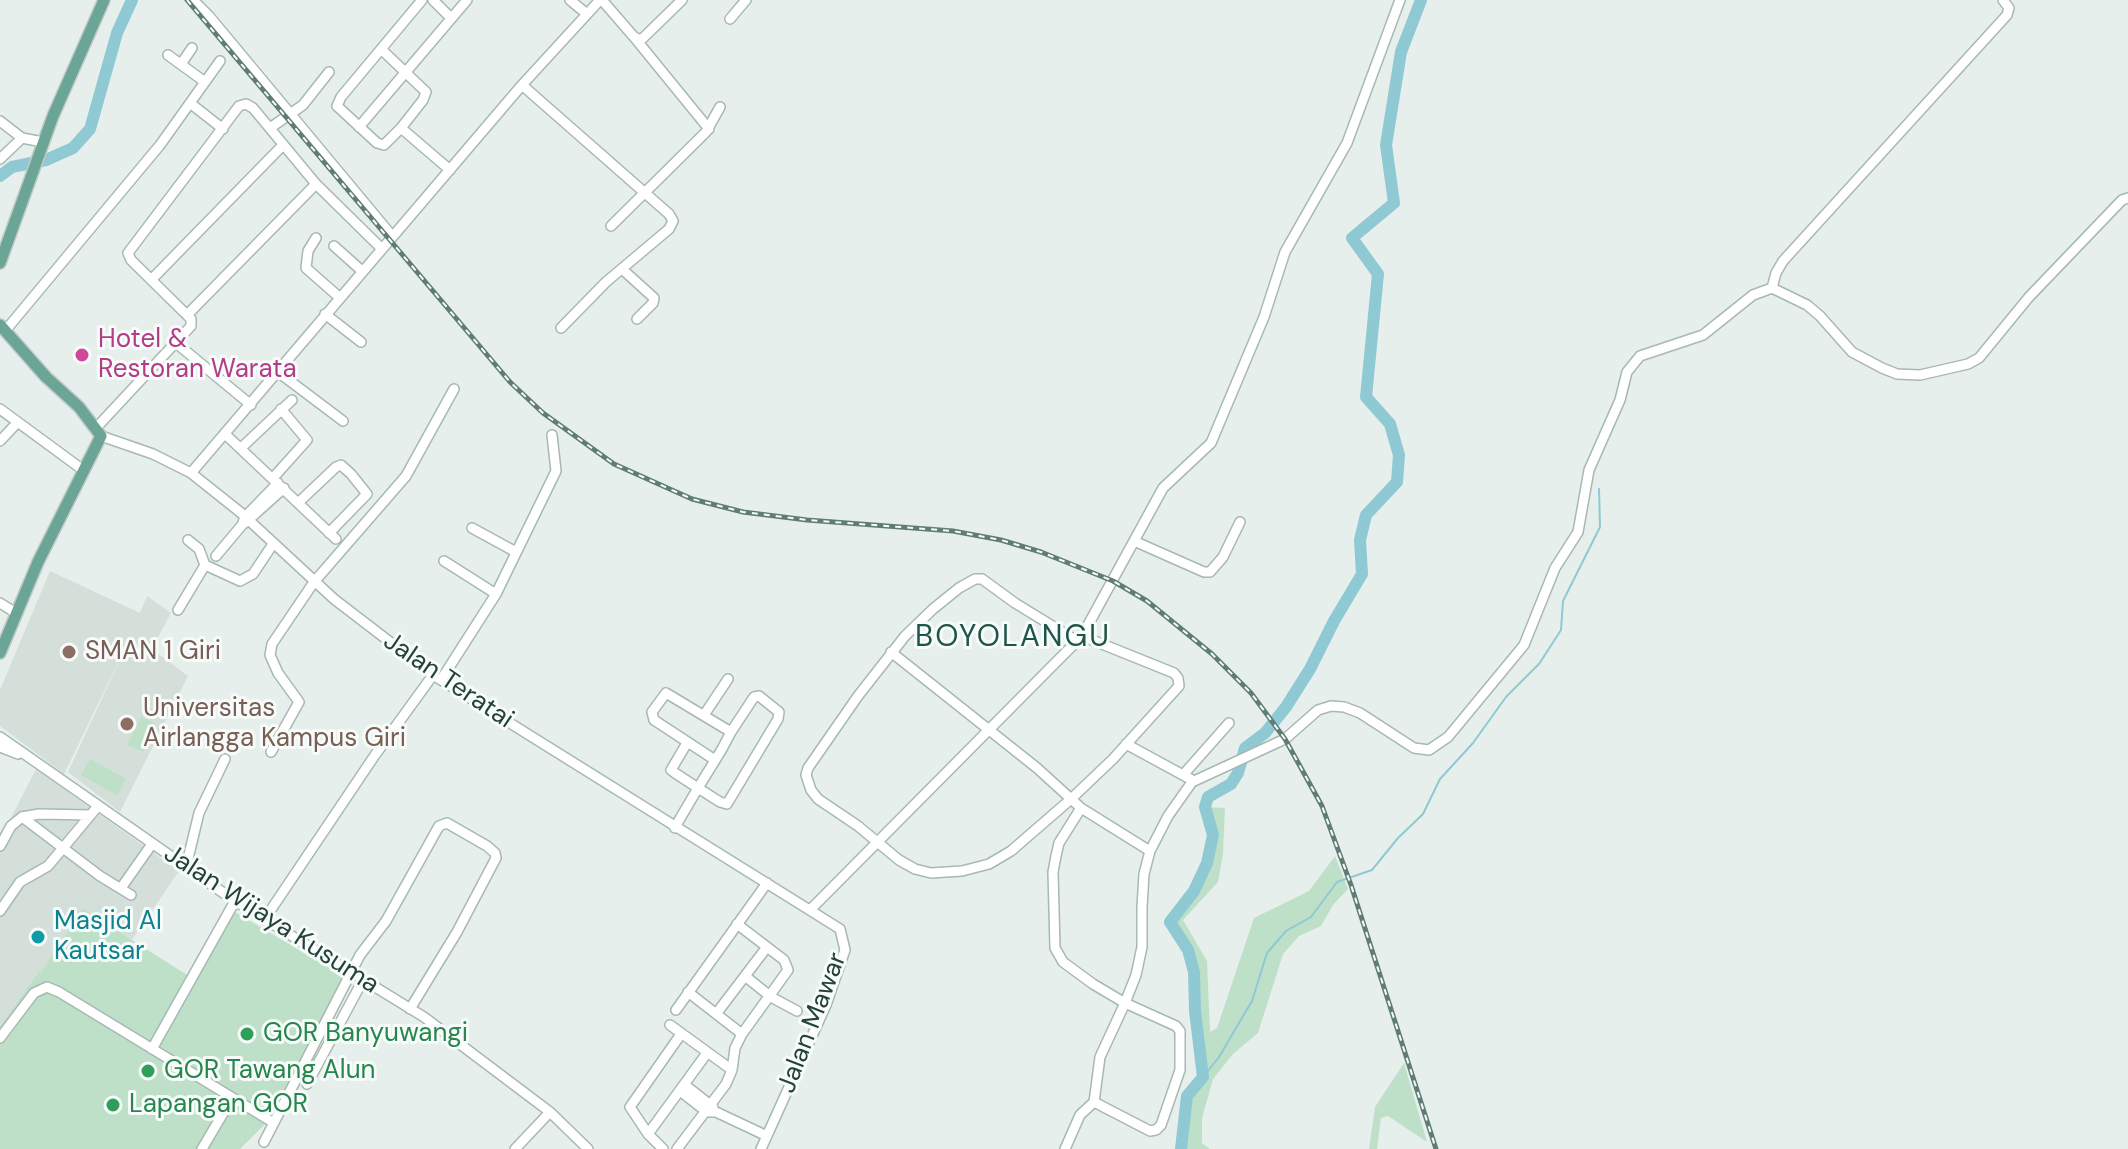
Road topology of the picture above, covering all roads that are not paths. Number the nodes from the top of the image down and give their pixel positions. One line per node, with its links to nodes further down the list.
1 (104, 0): 35 (main road)
2 (193, 0): 27 (street)
3 (422, 0): 17 (street)
4 (433, 0): 13 (street)
5 (467, 0): 13 (street)
6 (570, 0): 12 (street)
7 (601, 0): 12 (street); 15 (street)
8 (682, 0): 15 (street)
9 (746, 0): 14 (street)
10 (1400, 0): 81 (street)
11 (2003, 0): 51 (street)
12 (587, 14): 24 (street)
13 (451, 18): 21 (street)
14 (730, 19)
15 (634, 37): 33 (street)
16 (192, 48): 20 (street)
17 (381, 49): 21 (street); 29 (street)
18 (168, 55): 20 (street)
19 (220, 61): 23 (street)
20 (181, 64): 23 (street)
21 (405, 71): 29 (street); 31 (street)
22 (329, 72): 27 (street)
23 (205, 82): 25 (street)
24 (522, 85): 38 (street); 40 (street)
25 (190, 103): 32 (street); 56 (street)
26 (720, 107): 33 (street)
27 (290, 114): 30 (street); 43 (street)
28 (0, 121): 34 (street)
29 (359, 127): 31 (street)
30 (270, 128): 32 (street); 36 (street)
31 (401, 128): 38 (street)
32 (223, 129): 50 (street)
33 (709, 129): 40 (street)
34 (22, 138): 35 (street); 37 (street)
35 (42, 144): 47 (main road)
36 (283, 145): 39 (street); 50 (street)
37 (0, 159)
38 (450, 170): 43 (street)
39 (316, 184): 46 (street); 54 (street)
40 (645, 193): 42 (street); 48 (street)
41 (2128, 198): 51 (street)
42 (611, 226)
43 (392, 236): 46 (street)
44 (316, 238): 52 (street)
45 (334, 246): 49 (street)
46 (381, 248): 49 (street)
47 (0, 263)
48 (622, 269): 55 (street); 57 (street)
49 (362, 271): 52 (street)
50 (152, 279): 54 (street)
51 (1772, 288): 110 (street)
52 (339, 297): 53 (street)
53 (325, 314): 58 (street); 60 (street)
54 (187, 315): 59 (street)
55 (637, 319)
56 (2, 328): 68 (main road)
57 (561, 328)
58 (361, 342)
59 (176, 343): 63 (street); 68 (street)
60 (278, 372): 63 (street); 66 (street)
61 (454, 389): 87 (street)
62 (292, 400): 65 (street)
63 (251, 405): 69 (street)
64 (0, 409): 67 (street)
65 (281, 409): 72 (street); 75 (street)
66 (343, 421)
67 (17, 423): 71 (street); 73 (street)
68 (99, 432): 73 (main road); 74 (street, Jalan Teratai)
69 (225, 434): 72 (street); 74 (street)
70 (552, 435): 83 (street)
71 (0, 441)
72 (241, 448): 75 (street)
73 (83, 470): 91 (main road)
74 (191, 473): 77 (street, Jalan Teratai)
75 (278, 483): 76 (street); 77 (street)
76 (299, 502): 76 (street)
77 (245, 521): 82 (street, Jalan Teratai); 84 (street)
78 (1240, 522): 81 (street)
79 (472, 528): 83 (street)
80 (188, 540): 86 (street)
81 (1134, 541): 92 (street)
82 (273, 544): 86 (street); 87 (street, Jalan Teratai)
83 (516, 552): 88 (street)
84 (216, 556)
85 (444, 561): 88 (street)
86 (205, 565): 90 (street)
87 (314, 582): 95 (street, Jalan Teratai); 105 (street)
88 (496, 594): 95 (street)
89 (0, 603): 91 (street)
90 (178, 610)
91 (16, 613): 94 (main road)
92 (1080, 638): 93 (street); 99 (street); 103 (street)
93 (891, 652): 99 (street); 118 (street)
94 (0, 653)
95 (437, 677): 117 (street, Jalan Teratai); 130 (street)
96 (728, 679): 97 (street)
97 (704, 715): 100 (street); 102 (street)
98 (1229, 723): 109 (street)
99 (989, 730): 112 (street); 118 (street)
100 (731, 732): 108 (street); 111 (street)
101 (0, 737): 106 (street)
102 (687, 743): 108 (street); 111 (street)
103 (1126, 744): 109 (street); 112 (street)
104 (0, 747): 106 (street)
105 (271, 752)
106 (25, 756): 113 (street, Jalan Wijaya Kusuma)
107 (225, 759): 123 (street)
108 (713, 759): 111 (street)
109 (1183, 775): 110 (street)
110 (1194, 781): 122 (street)
111 (696, 787): 117 (street)
112 (1071, 799): 114 (street); 118 (street)
113 (98, 806): 115 (street); 119 (street, Jalan Wijaya Kusuma)
114 (1081, 808): 122 (street); 138 (street)
115 (90, 815): 116 (street); 121 (street)
116 (22, 817): 120 (street); 121 (street)
117 (673, 826): 124 (street, Jalan Teratai)
118 (879, 843): 128 (street)
119 (152, 844): 123 (street, Jalan Wijaya Kusuma); 125 (street)
120 (0, 846)
121 (63, 848): 125 (street); 129 (street)
122 (1150, 851): 138 (street)
123 (186, 867): 127 (street, Jalan Wijaya Kusuma)
124 (767, 883): 128 (street, Jalan Teratai); 131 (street)
125 (121, 888): 126 (street)
126 (131, 895)
127 (235, 901): 130 (street, Jalan Wijaya Kusuma); 147 (street)
128 (811, 909): 158 (street, Jalan Mawar)
129 (0, 911)
130 (264, 920): 133 (street, Jalan Wijaya Kusuma)
131 (737, 924): 132 (street); 136 (street)
132 (767, 947): 134 (street); 137 (street)
133 (352, 974): 135 (street, Jalan Wijaya Kusuma); 139 (street); 156 (street)
134 (745, 976): 137 (street); 142 (street)
135 (363, 980): 139 (street, Jalan Wijaya Kusuma); 150 (street)
136 (688, 992): 140 (street); 142 (street)
137 (771, 997): 141 (street); 145 (street)
138 (1125, 1003): 153 (street); 153 (street)
139 (410, 1009): 155 (street, Jalan Wijaya Kusuma)
140 (676, 1010)
141 (797, 1011)
142 (716, 1014): 145 (street)
143 (670, 1025): 144 (street)
144 (681, 1034): 148 (street); 157 (street)
145 (742, 1034): 149 (street)
146 (0, 1038): 147 (street)
147 (152, 1049): 152 (street)
148 (707, 1053): 149 (street); 151 (street)
149 (732, 1070): 154 (street)
150 (307, 1084)
151 (682, 1088): 154 (street); 157 (street)
152 (232, 1098): 156 (street); 160 (street)
153 (1094, 1102): 166 (street)
154 (712, 1109): 158 (street); 164 (street)
155 (550, 1112): 161 (street); 162 (street, Jalan Wijaya Kusuma)
156 (274, 1123): 159 (street)
157 (648, 1134): 163 (street)
158 (767, 1136): 165 (street, Jalan Mawar)
159 (264, 1142)
160 (202, 1149)
161 (515, 1149)
162 (588, 1149)
163 (663, 1149)
164 (677, 1149)
165 (761, 1149)
166 (1065, 1149)

